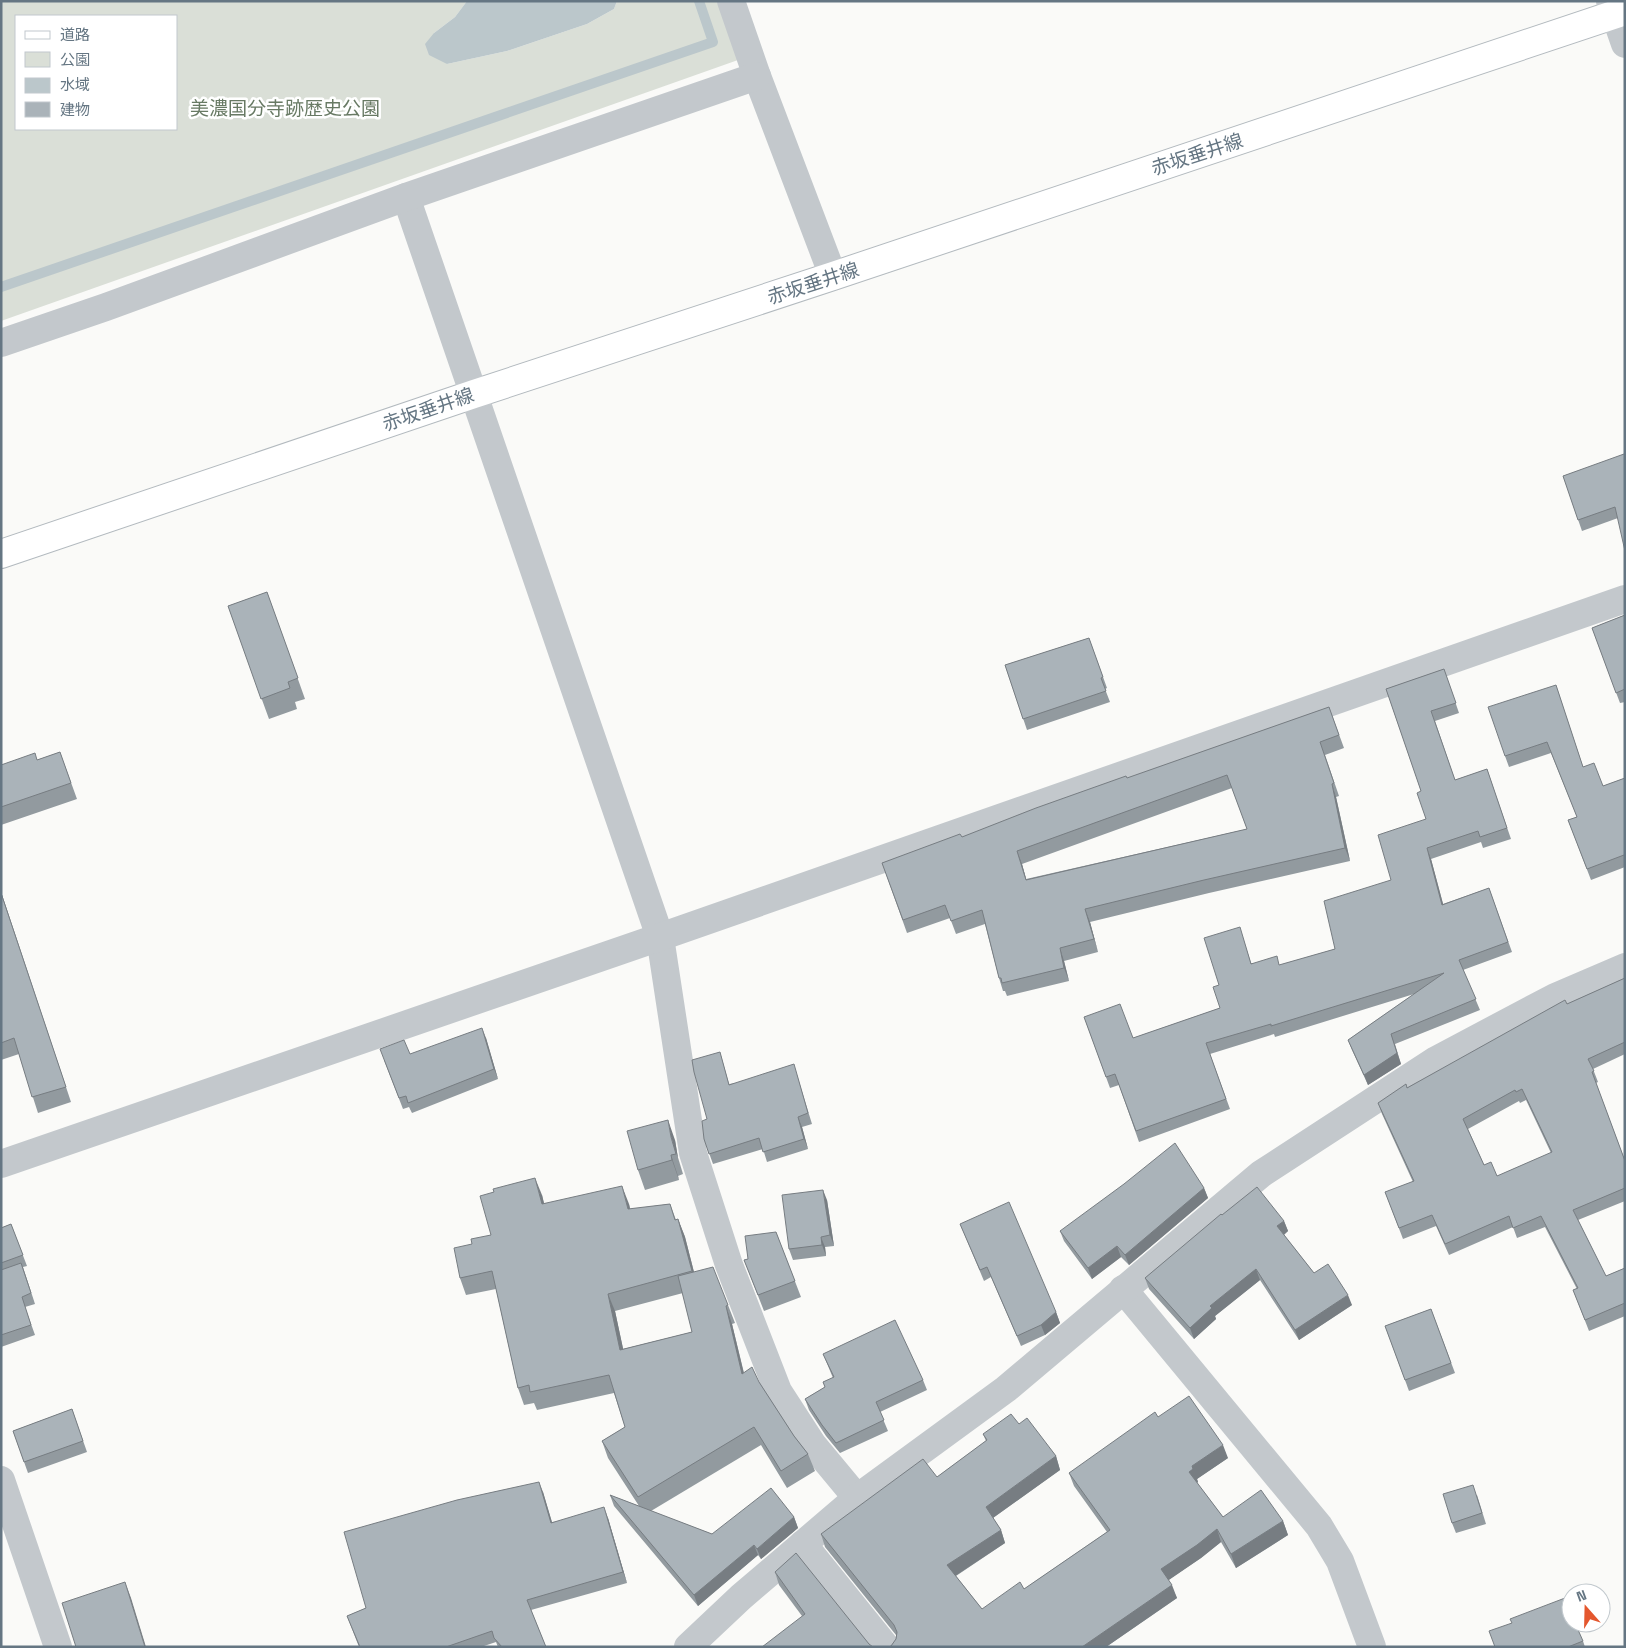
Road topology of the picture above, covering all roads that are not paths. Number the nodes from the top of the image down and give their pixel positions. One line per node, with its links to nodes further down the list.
1 (731, 1): 4 (street)
2 (1616, 9): 3 (street); 6 (main road, 赤坂垂井線)
3 (1625, 44)
4 (757, 76): 5 (street); 6 (street)
5 (406, 196): 7 (street); 8 (street)
6 (833, 276): 8 (main road, 赤坂垂井線)
7 (1, 343)
8 (474, 394): 9 (main road, 赤坂垂井線); 11 (street)
9 (1, 554)
10 (1625, 599): 11 (street)
11 (660, 937): 13 (street); 16 (street)
12 (1625, 967): 14 (street)
13 (1, 1164)
14 (1123, 1289): 16 (street); 21 (street)
15 (1, 1480): 18 (street)
16 (857, 1498): 17 (street)
17 (803, 1544): 19 (street); 20 (street)
18 (58, 1647)
19 (688, 1647)
20 (886, 1647)
21 (1372, 1647)

